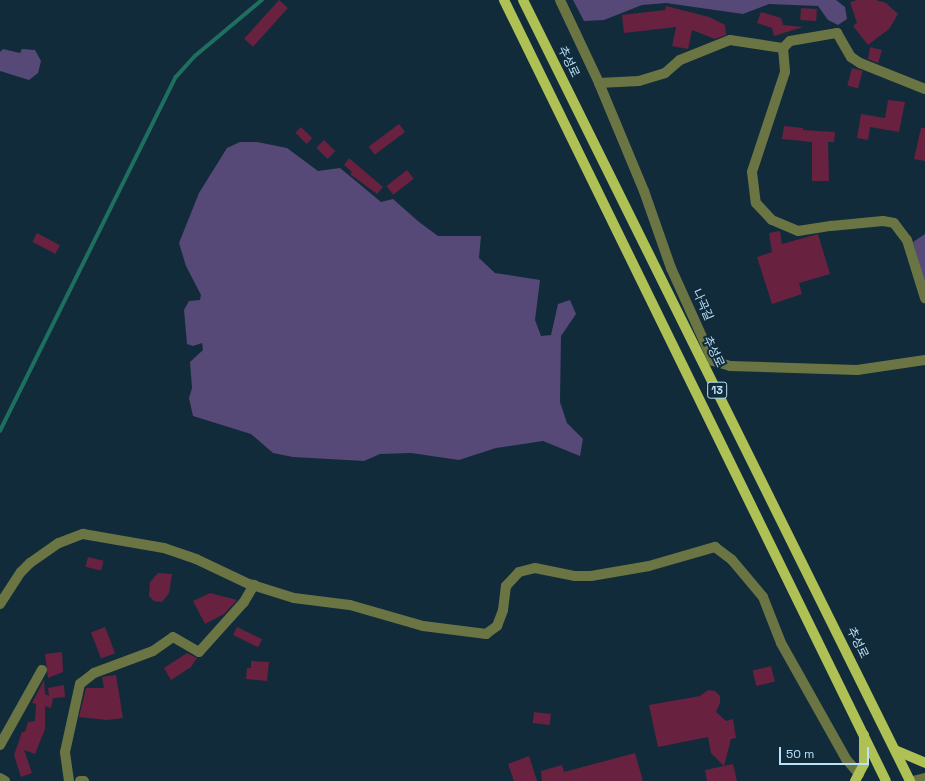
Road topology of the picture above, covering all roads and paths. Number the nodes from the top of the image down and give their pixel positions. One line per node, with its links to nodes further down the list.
1 (504, 0): 12 (main road, 13)
2 (523, 0): 14 (main road, 추성로 / 13)
3 (560, 0): 5 (street, 나곡길)
4 (783, 48): 5 (street); 6 (street); 7 (street)
5 (599, 83): 8 (street, 나곡길)
6 (925, 89)
7 (925, 298)
8 (925, 360)
9 (254, 585): 10 (street); 17 (street); 20 (street)
10 (0, 604)
11 (42, 670): 13 (street)
12 (864, 731): 17 (main road); 23 (main road, 13)
13 (0, 746)
14 (895, 750): 15 (main road); 24 (main road, 추성로 / 13)
15 (925, 763)
16 (0, 778): 19 (street)
17 (857, 778)
18 (925, 778): 25 (street)
19 (4, 781)
20 (69, 781)
21 (80, 781): 22 (street)
22 (84, 781)
23 (886, 781)
24 (910, 781)
25 (913, 781)

